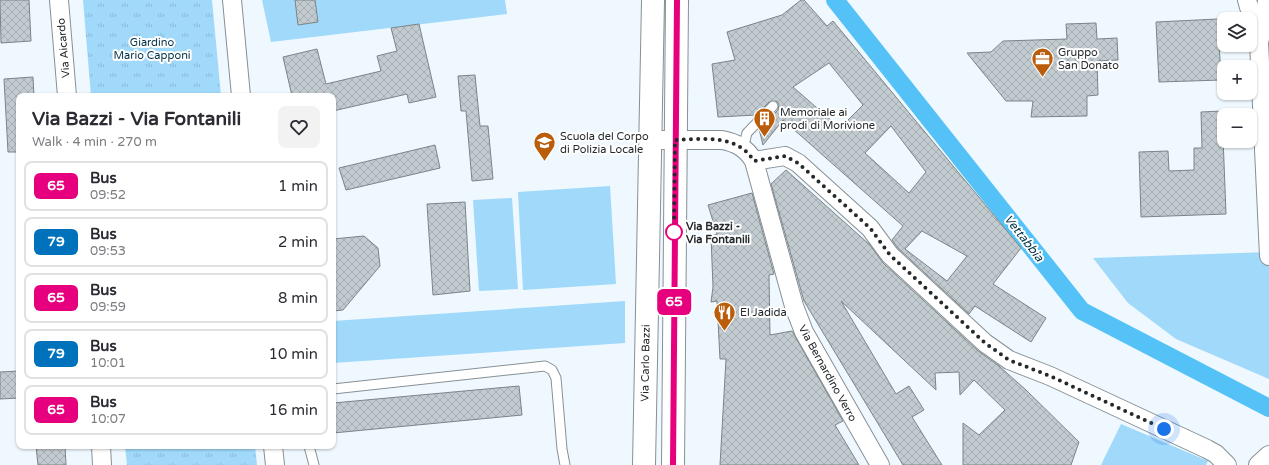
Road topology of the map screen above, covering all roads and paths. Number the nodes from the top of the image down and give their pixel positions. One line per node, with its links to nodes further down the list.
1 (58, 0): 8 (street, Via Aicardo)
2 (232, 0): 9 (street)
3 (653, 0): 11 (main road, Via Carlo Bazzi)
4 (677, 0): 12 (main road)
5 (1247, 0): 7 (street)
6 (1267, 0): 7 (street)
7 (1259, 42): 14 (street)
8 (67, 93)
9 (241, 93)
10 (773, 106): 13 (lane)
11 (651, 140): 12 (street); 23 (main road, Via Carlo Bazzi)
12 (675, 140): 13 (street); 24 (main road)
13 (749, 154): 25 (street, Via Bernardino Verro); 26 (street)
14 (1269, 256)
15 (336, 389): 22 (lane)
16 (101, 449): 19 (street)
17 (273, 449): 20 (street)
18 (310, 449): 21 (lane)
19 (102, 465)
20 (275, 465)
21 (314, 465)
22 (565, 465)
23 (644, 465)
24 (673, 465)
25 (880, 465)
26 (1227, 465)

